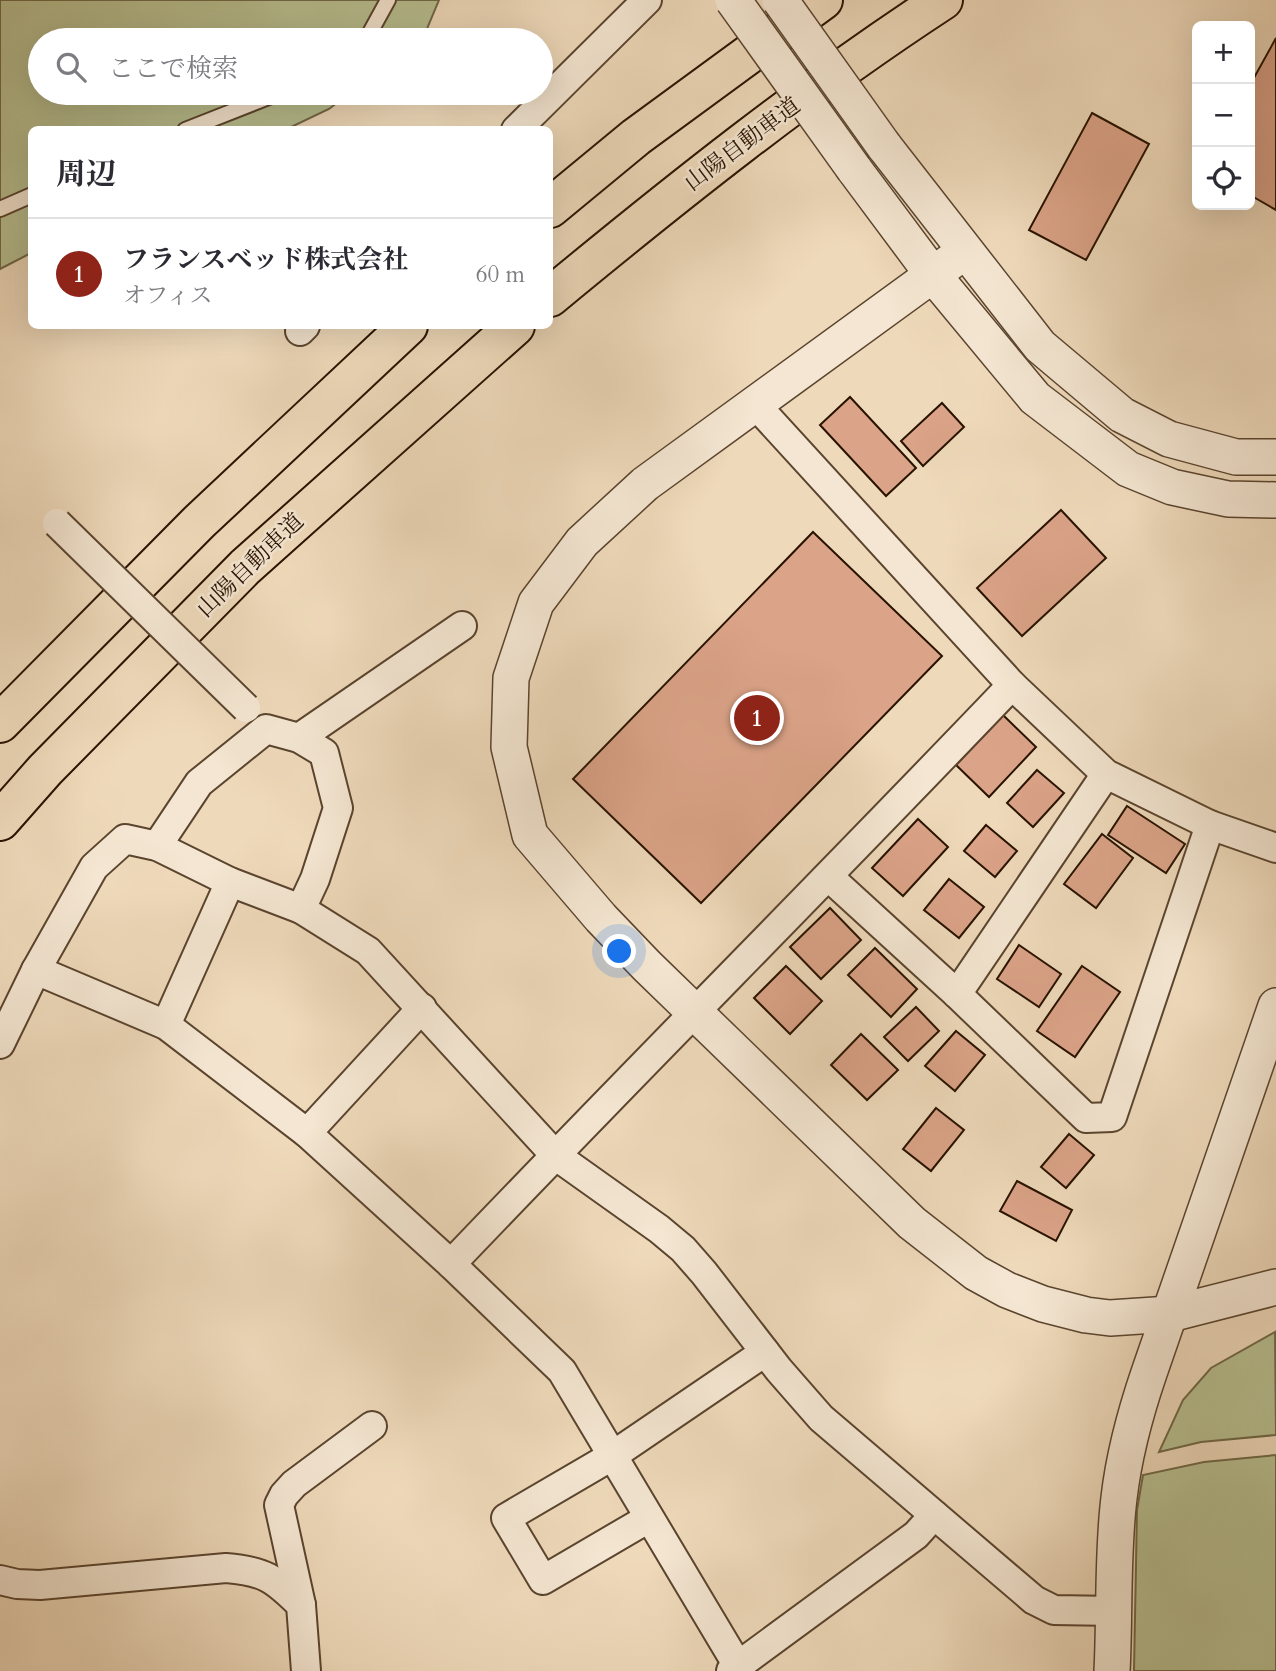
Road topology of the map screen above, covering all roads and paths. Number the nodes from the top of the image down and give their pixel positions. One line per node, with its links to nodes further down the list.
1 (388, 0): 7 (lane)
2 (647, 0): 8 (street)
3 (733, 0): 17 (street, bridge)
4 (780, 0): 16 (street, bridge)
5 (823, 0): 14 (highway)
6 (943, 0): 18 (highway, 山陽自動車道)
7 (373, 28)
8 (553, 93)
9 (248, 105): 11 (lane)
10 (541, 105): 12 (street)
11 (194, 126)
12 (520, 126)
13 (28, 197): 15 (lane)
14 (553, 206)
15 (0, 209)
16 (964, 252): 17 (street); 22 (street)
17 (933, 275): 21 (street); 23 (street)
18 (553, 295)
19 (405, 329): 27 (highway)
20 (513, 329): 31 (highway, 山陽自動車道)
21 (755, 404): 26 (street); 42 (street)
22 (1276, 457)
23 (1276, 500)
24 (51, 518): 28 (street, bridge)
25 (462, 626): 29 (street)
26 (1012, 685): 30 (street); 35 (street)
27 (0, 723)
28 (266, 729): 29 (street); 33 (street)
29 (299, 738): 37 (street)
30 (1105, 774): 32 (street); 39 (street)
31 (0, 821)
32 (1210, 825): 34 (street); 39 (street)
33 (157, 846): 36 (street); 38 (street)
34 (1276, 848)
35 (829, 877): 39 (street); 42 (street)
36 (230, 882): 37 (street); 43 (street)
37 (301, 909): 41 (street)
38 (36, 970): 43 (street); 44 (street)
39 (957, 993)
40 (1276, 1006): 49 (street)
41 (422, 1008): 45 (street); 46 (street)
42 (695, 1013): 46 (street); 49 (street)
43 (166, 1025): 45 (street)
44 (0, 1044)
45 (307, 1133): 47 (street)
46 (555, 1155): 47 (street); 50 (street)
47 (451, 1264): 52 (street)
48 (1276, 1287): 49 (street)
49 (1170, 1314): 57 (street)
50 (765, 1352): 52 (street); 53 (street)
51 (372, 1426): 56 (street)
52 (612, 1456): 54 (street); 54 (street)
53 (934, 1515): 57 (street); 58 (street)
54 (649, 1518): 58 (street)
55 (0, 1580): 56 (street)
56 (301, 1605): 59 (street)
57 (1115, 1611): 60 (street)
58 (737, 1670)
59 (306, 1671)
60 (1112, 1671)

